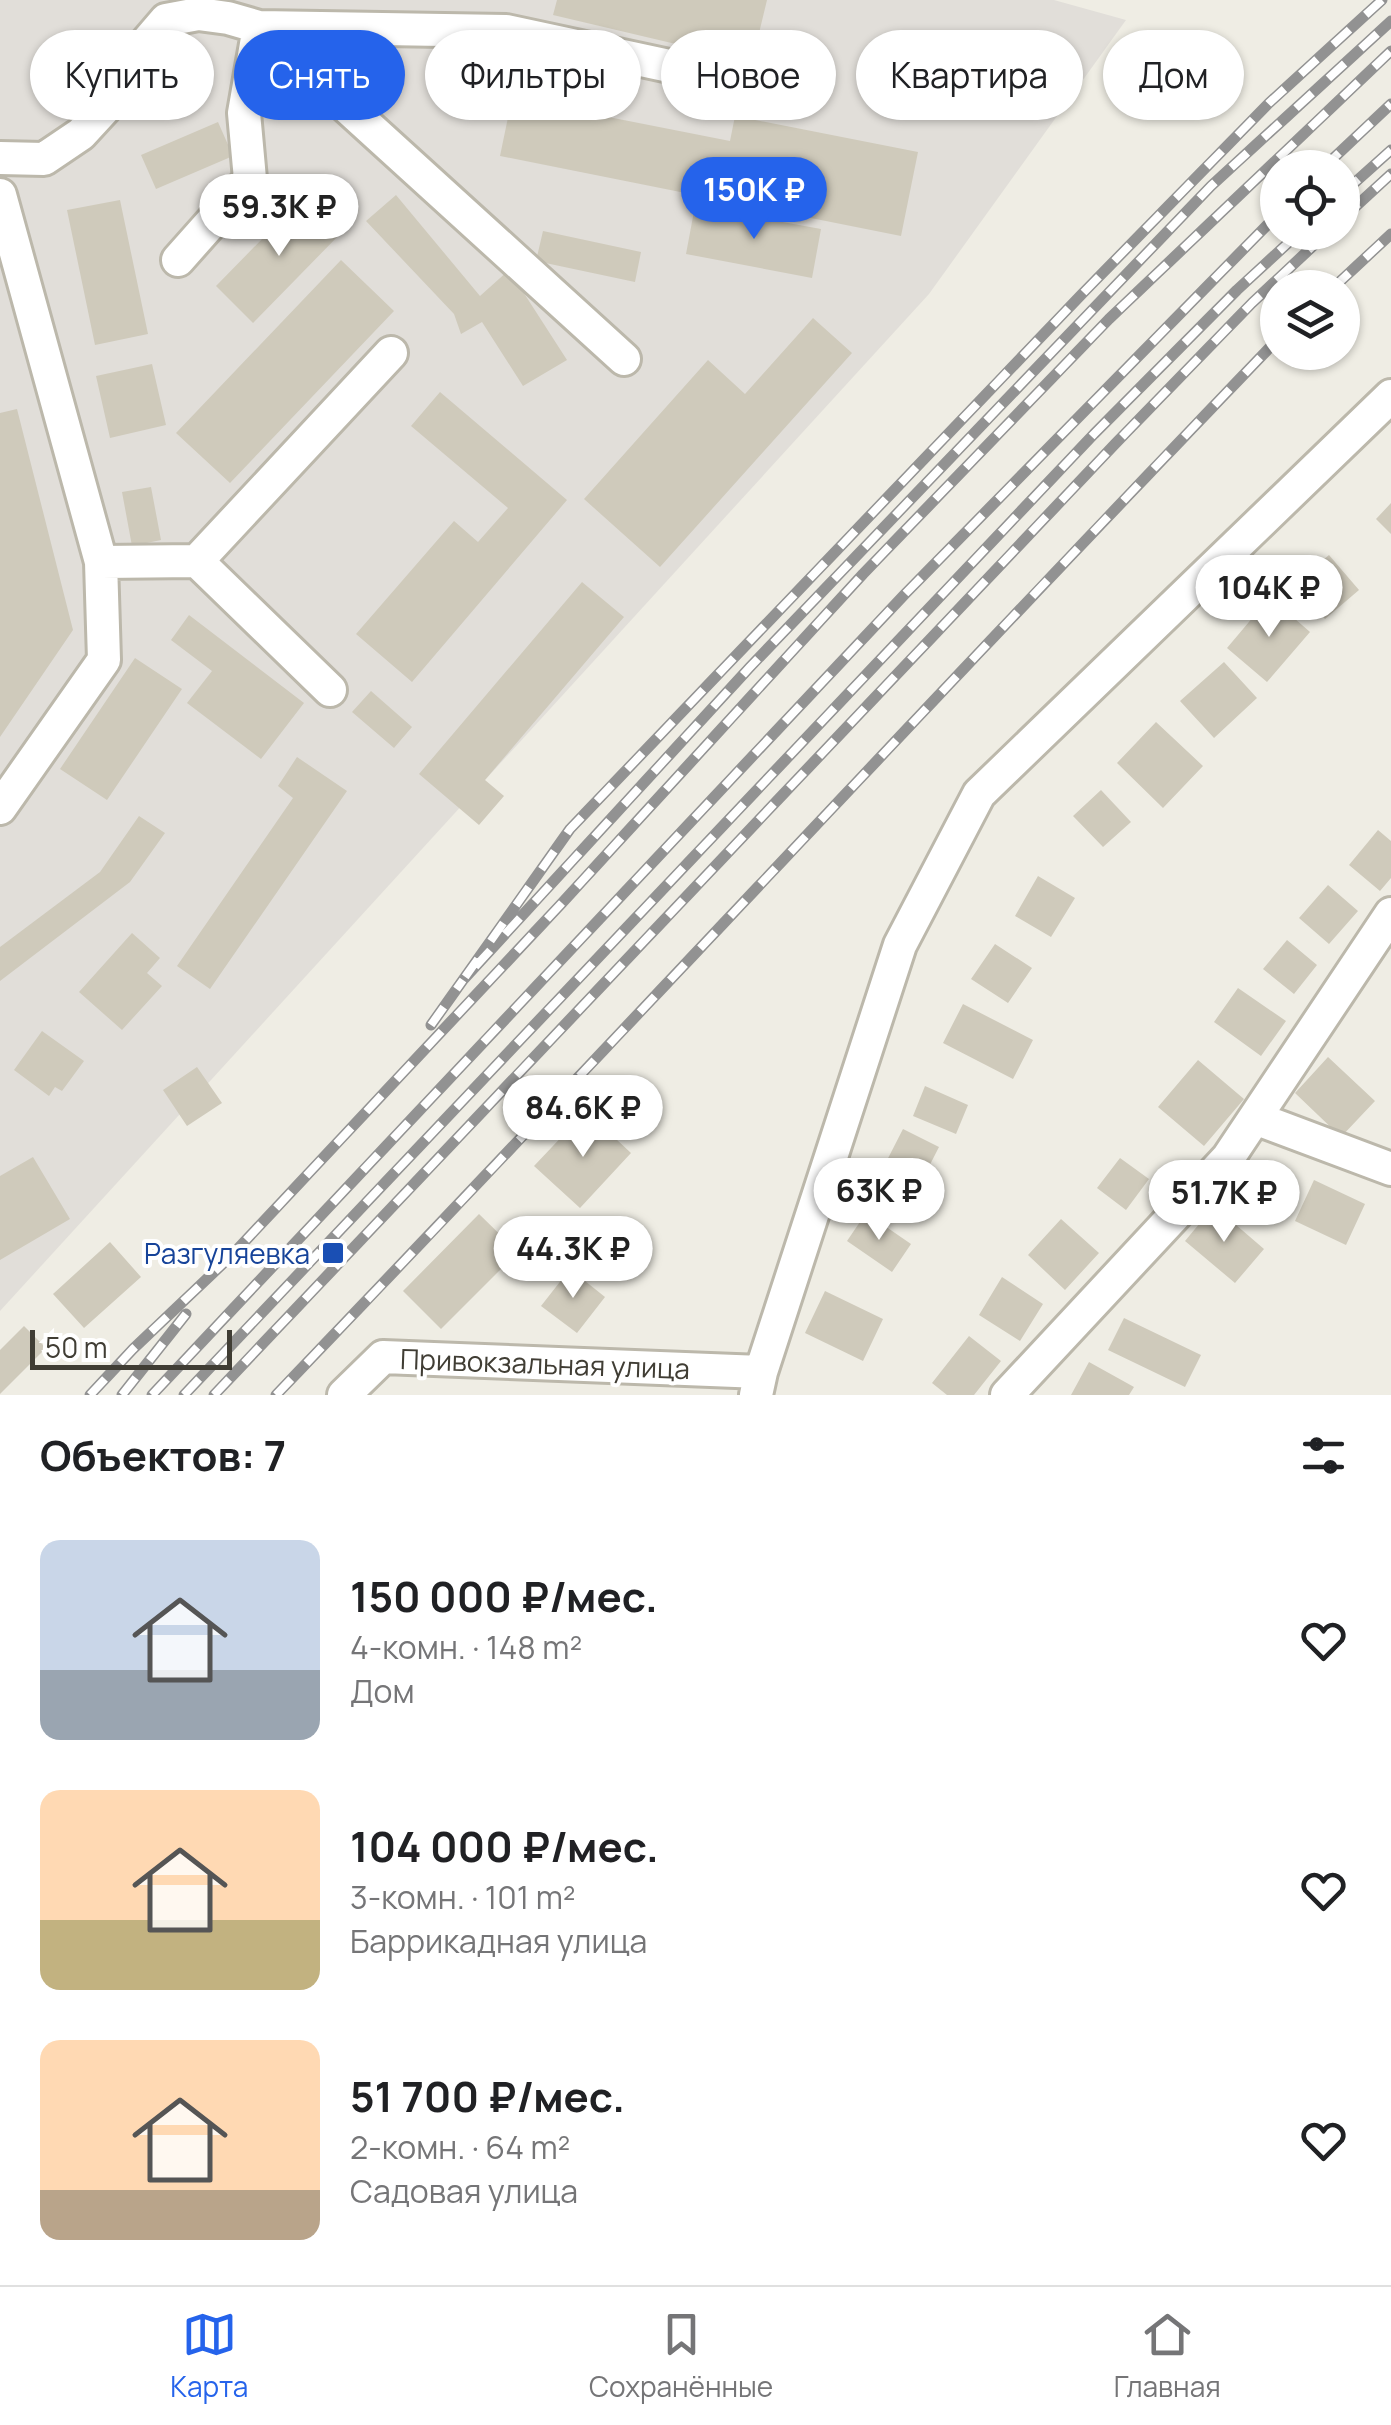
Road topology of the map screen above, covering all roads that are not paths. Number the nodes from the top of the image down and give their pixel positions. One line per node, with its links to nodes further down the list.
1 (198, 7): 2 (street); 4 (street)
2 (260, 28): 3 (street); 6 (street); 8 (street)
3 (661, 64)
4 (0, 158)
5 (0, 194): 10 (street)
6 (178, 260)
7 (391, 353): 11 (street)
8 (624, 360)
9 (1391, 396): 17 (street)
10 (101, 562): 11 (street); 13 (street)
11 (198, 562): 12 (street)
12 (330, 690)
13 (0, 808)
14 (1391, 914): 15 (street)
15 (1255, 1118): 16 (street); 19 (street)
16 (1391, 1169)
17 (758, 1383): 18 (street, Привокзальная улица)
18 (344, 1395)
19 (1008, 1395)

